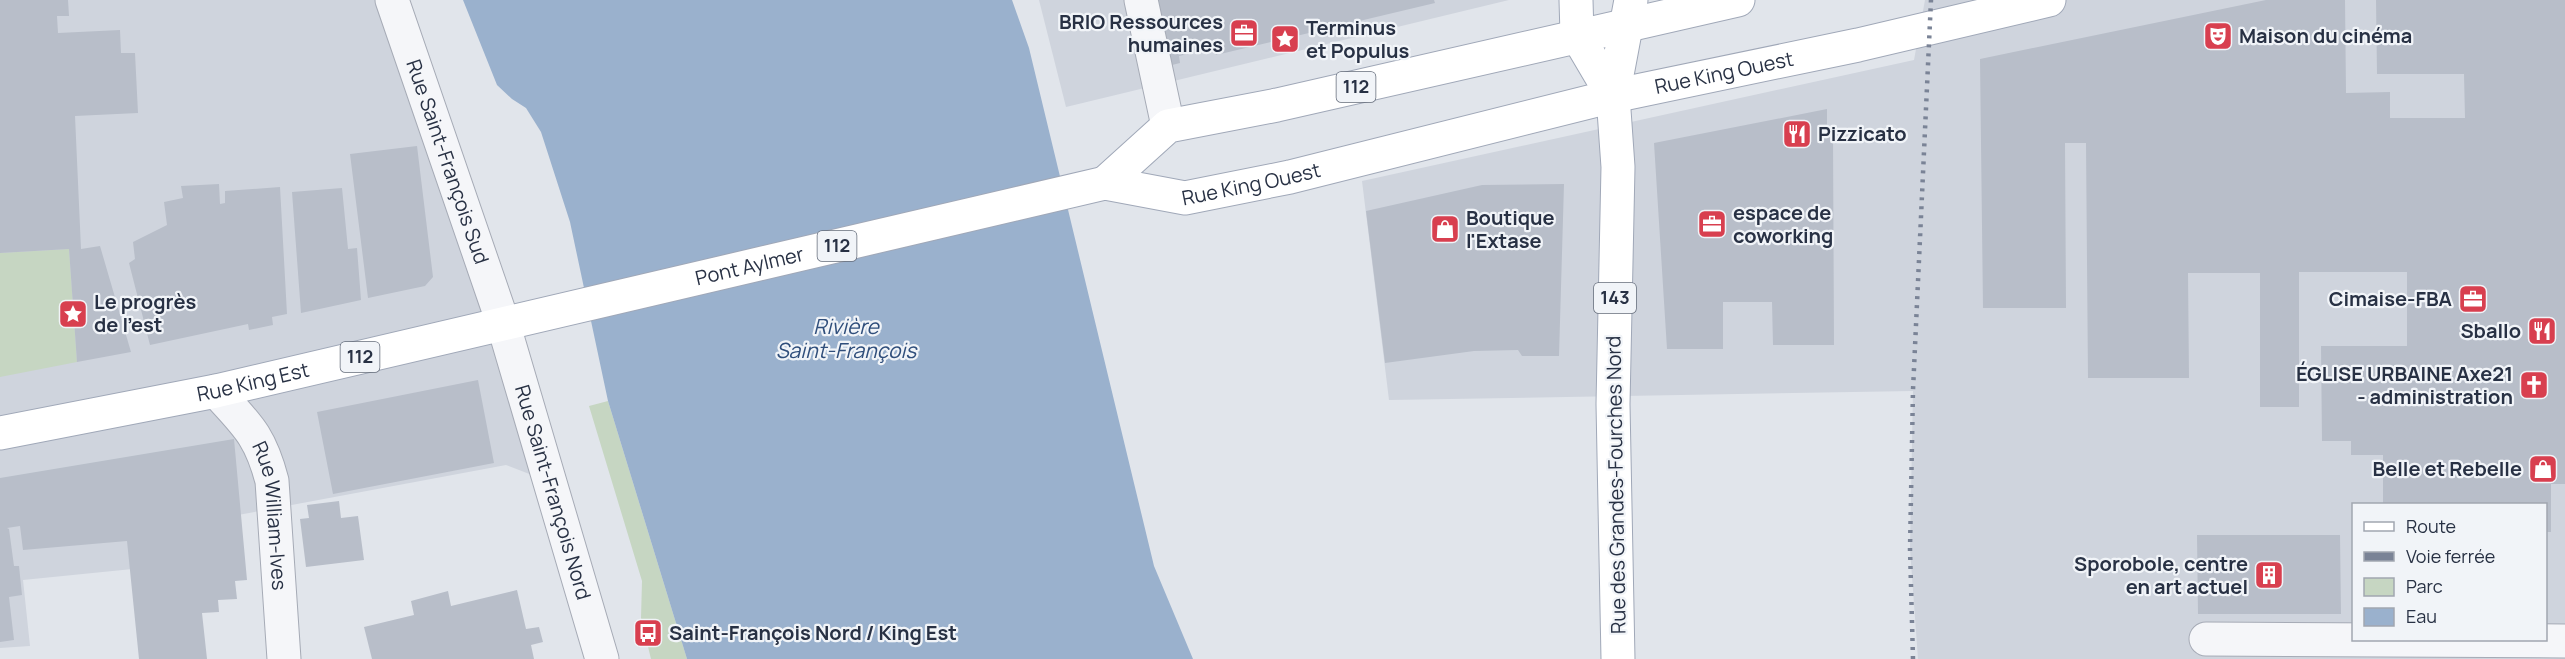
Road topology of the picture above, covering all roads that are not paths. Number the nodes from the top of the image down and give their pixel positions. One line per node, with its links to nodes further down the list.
1 (392, 0): 11 (street, Rue Saint-François Sud)
2 (1141, 0): 9 (street)
3 (1576, 0): 7 (main road, 143)
4 (1738, 0): 6 (main road, 112)
5 (2049, 0): 8 (main road, Rue King Ouest / 112)
6 (1629, 13): 7 (main road, 112); 8 (main road, 143)
7 (1577, 35): 8 (main road, 143); 9 (main road, 112)
8 (1613, 96): 10 (main road, Rue King Ouest / 112); 19 (main road, Rue des Grandes-Fourches Nord / 143)
9 (1168, 126): 10 (main road, 112)
10 (1105, 183): 11 (main road, Pont Aylmer / 112)
11 (503, 323): 12 (main road, Rue King Est / 112); 18 (street, Rue Saint-François Nord)
12 (216, 391): 13 (main road, Rue King Est / 112); 17 (street, Rue William-Ives)
13 (0, 433)
14 (2206, 639): 16 (street)
15 (2565, 641): 16 (street)
16 (2321, 650)
17 (284, 659)
18 (602, 659)
19 (1618, 659)

